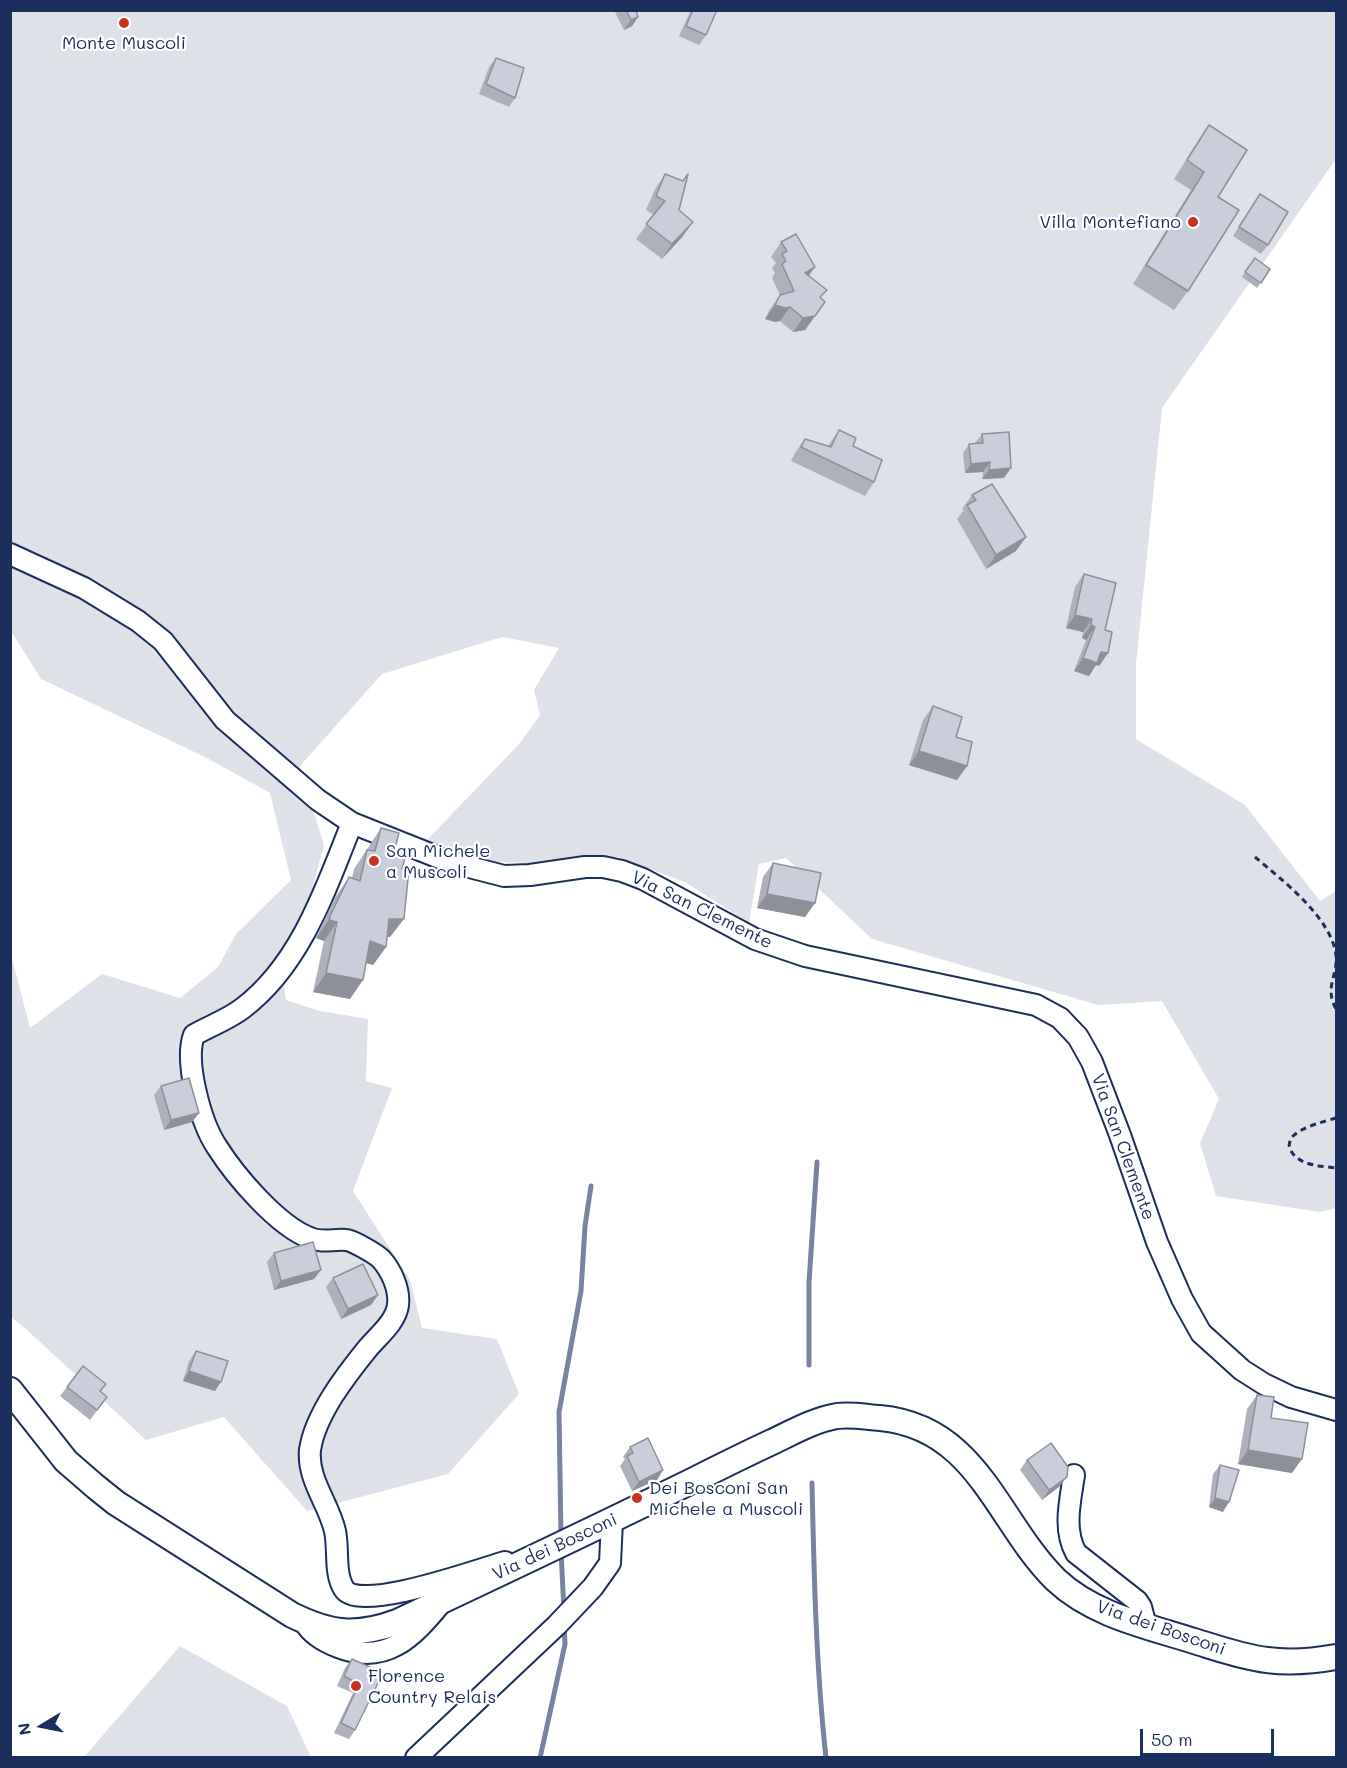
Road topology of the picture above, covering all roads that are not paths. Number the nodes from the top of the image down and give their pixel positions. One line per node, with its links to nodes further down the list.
1 (10, 554): 2 (street, Via San Clemente)
2 (352, 823): 4 (street, Via San Clemente); 7 (street)
3 (10, 1390): 7 (main road, Via dei Bosconi)
4 (1336, 1410)
5 (1074, 1475): 8 (street)
6 (612, 1521): 7 (main road, Via dei Bosconi); 8 (main road, Via dei Bosconi); 10 (street)
7 (530, 1559)
8 (1146, 1626): 9 (main road, Via dei Bosconi)
9 (1336, 1657)
10 (416, 1758)

